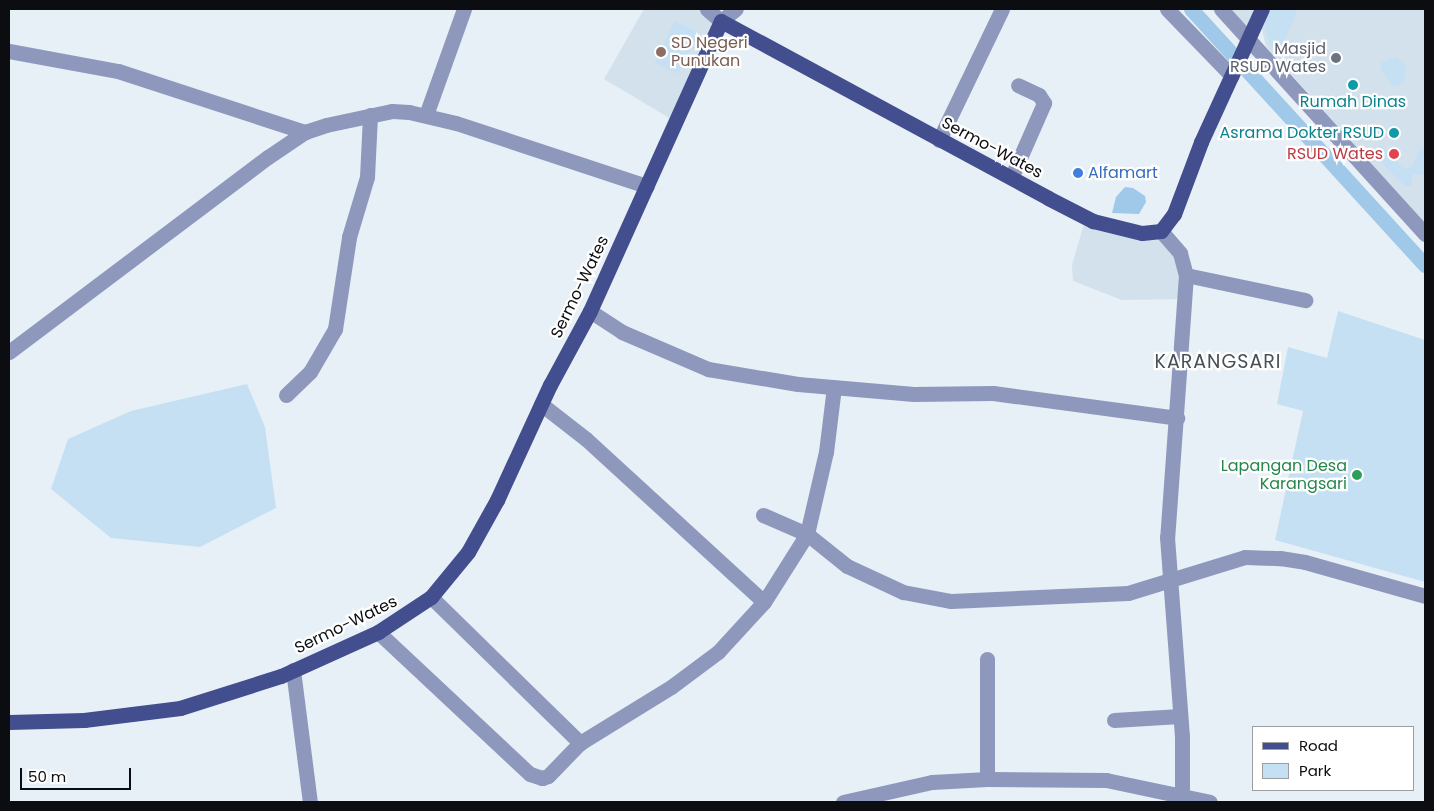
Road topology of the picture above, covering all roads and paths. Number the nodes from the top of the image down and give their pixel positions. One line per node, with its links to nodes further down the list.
1 (464, 9): 14 (street)
2 (707, 9): 8 (street)
3 (736, 9): 8 (street)
4 (1002, 9): 16 (street)
5 (1167, 9): 11 (street)
6 (1221, 9): 9 (street)
7 (1262, 9): 9 (main road)
8 (721, 21): 16 (main road, Sermo-Wates); 18 (main road, Sermo-Wates)
9 (1247, 44): 11 (main road); 20 (street)
10 (9, 51): 15 (street)
11 (1233, 73): 19 (main road)
12 (1018, 85): 17 (street)
13 (370, 115): 14 (street); 15 (street); 26 (street)
14 (426, 115): 18 (street)
15 (305, 132): 24 (street)
16 (939, 140): 17 (main road, Sermo-Wates)
17 (1012, 176): 19 (main road, Sermo-Wates)
18 (647, 186): 23 (main road, Sermo-Wates)
19 (1161, 231): 21 (street)
20 (1425, 234)
21 (1186, 276): 22 (street); 28 (street)
22 (1305, 300)
23 (590, 311): 25 (street); 27 (main road, Sermo-Wates)
24 (9, 352)
25 (834, 387): 28 (street); 30 (street)
26 (286, 395)
27 (541, 404): 33 (main road, Sermo-Wates); 34 (street)
28 (1177, 418): 31 (street)
29 (764, 515): 30 (street)
30 (807, 534): 31 (street); 34 (street)
31 (1168, 583): 32 (street); 38 (street)
32 (1425, 596)
33 (431, 597): 35 (main road, Sermo-Wates); 41 (street)
34 (764, 602): 41 (street)
35 (378, 632): 37 (main road, Sermo-Wates); 41 (street)
36 (988, 659): 42 (street)
37 (293, 670): 40 (main road, Sermo-Wates); 44 (street)
38 (1180, 716): 39 (street); 43 (street)
39 (1114, 720)
40 (9, 722)
41 (580, 744)
42 (987, 779): 43 (street); 45 (street)
43 (1183, 799): 46 (street)
44 (310, 802)
45 (843, 802)
46 (1210, 802)

